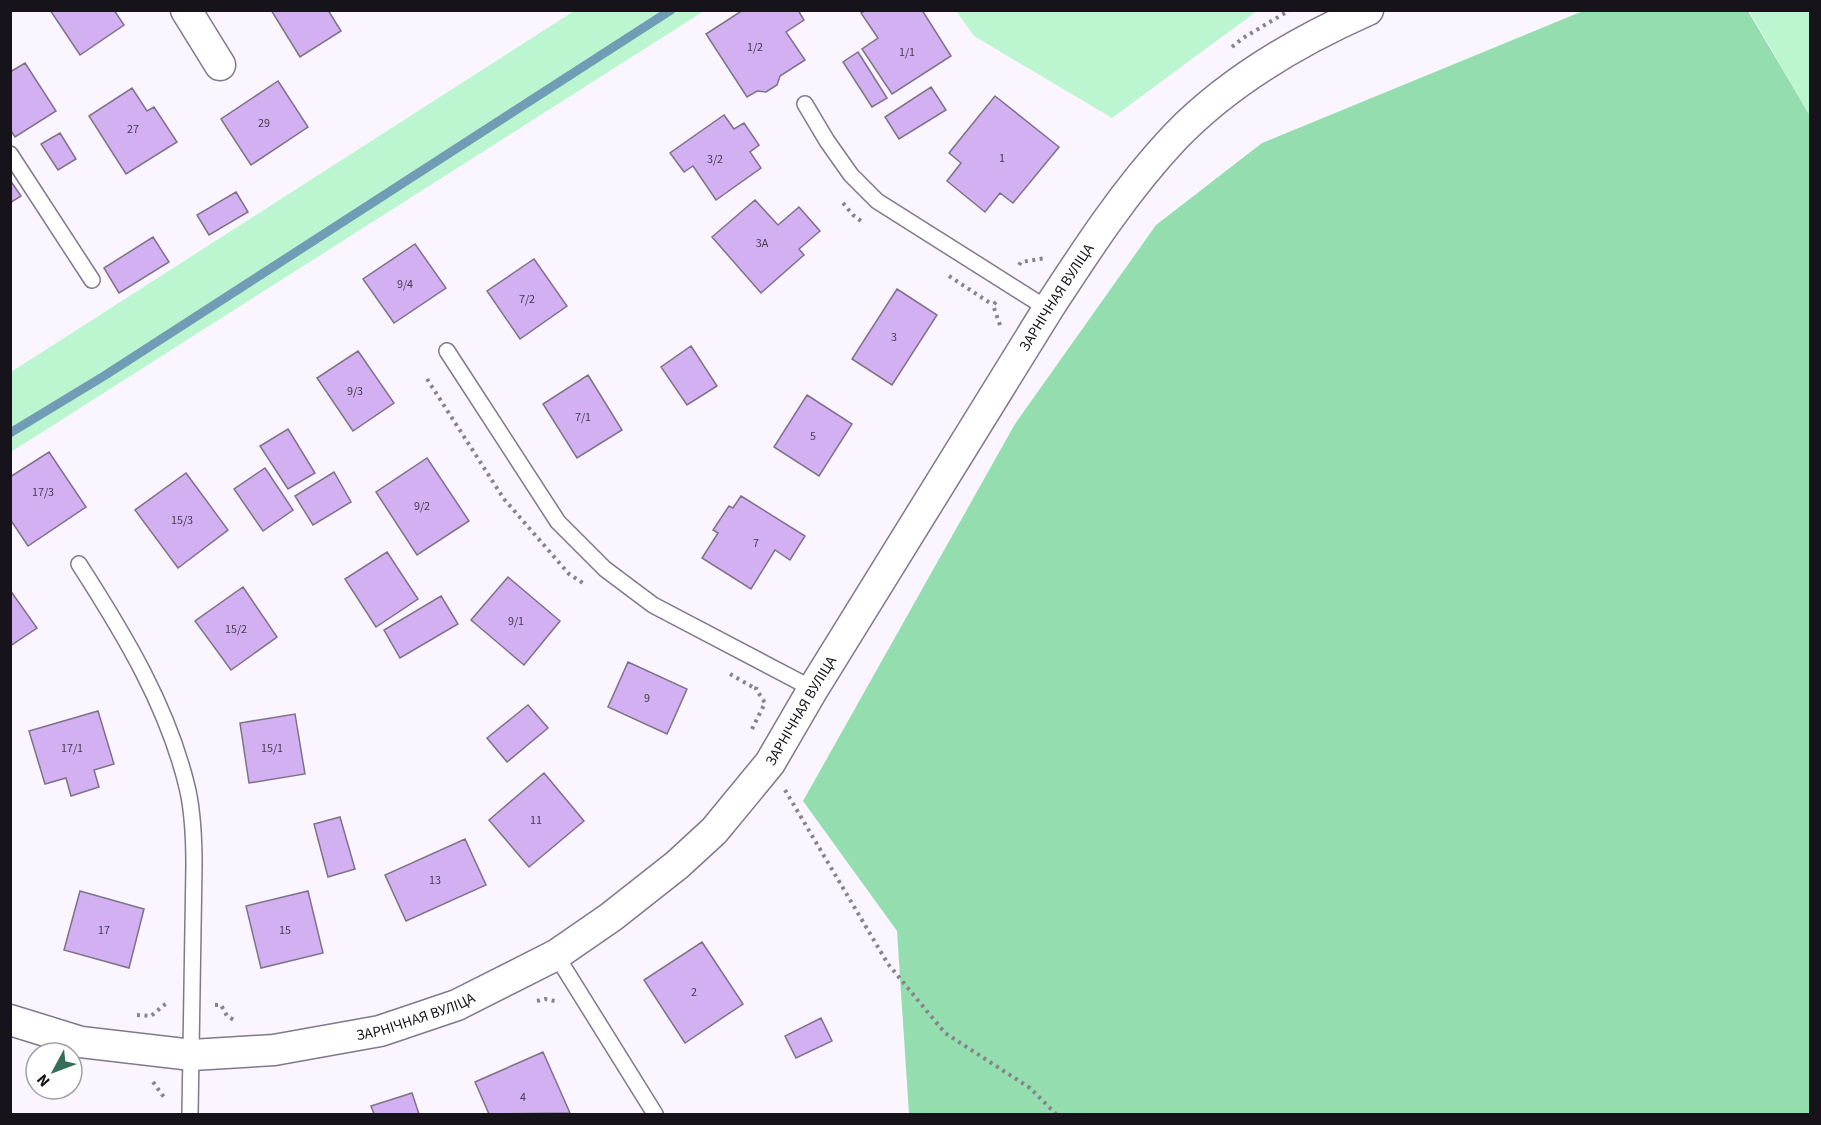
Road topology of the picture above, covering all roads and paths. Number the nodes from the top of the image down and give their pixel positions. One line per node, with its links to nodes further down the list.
1 (186, 10): 5 (street)
2 (1290, 10): 4 (path)
3 (1368, 10): 11 (street, ЗАРНІЧНАЯ ВУЛІЦА)
4 (1226, 53)
5 (220, 65)
6 (805, 104): 10 (lane)
7 (10, 154): 9 (lane)
8 (1049, 258): 10 (path)
9 (92, 280)
10 (1007, 284): 11 (lane); 12 (path)
11 (1048, 309): 16 (street, ЗАРНІЧНАЯ ВУЛІЦА)
12 (1001, 329)
13 (447, 351): 15 (lane)
14 (79, 564): 22 (lane)
15 (768, 666): 16 (lane); 17 (path)
16 (813, 689): 18 (street, ЗАРНІЧНАЯ ВУЛІЦА)
17 (751, 730)
18 (770, 763): 19 (street, ЗАРНІЧНАЯ ВУЛІЦА); 30 (path)
19 (556, 955): 20 (street, ЗАРНІЧНАЯ ВУЛІЦА); 29 (lane)
20 (516, 975): 23 (path); 27 (street, ЗАРНІЧНАЯ ВУЛІЦА)
21 (169, 990): 24 (path)
22 (193, 1003): 26 (path); 27 (lane)
23 (566, 1008)
24 (128, 1015)
25 (10, 1020): 27 (street, ЗАРНІЧНАЯ ВУЛІЦА)
26 (241, 1025)
27 (192, 1055): 28 (lane)
28 (190, 1114)
29 (655, 1114)
30 (1056, 1114)

